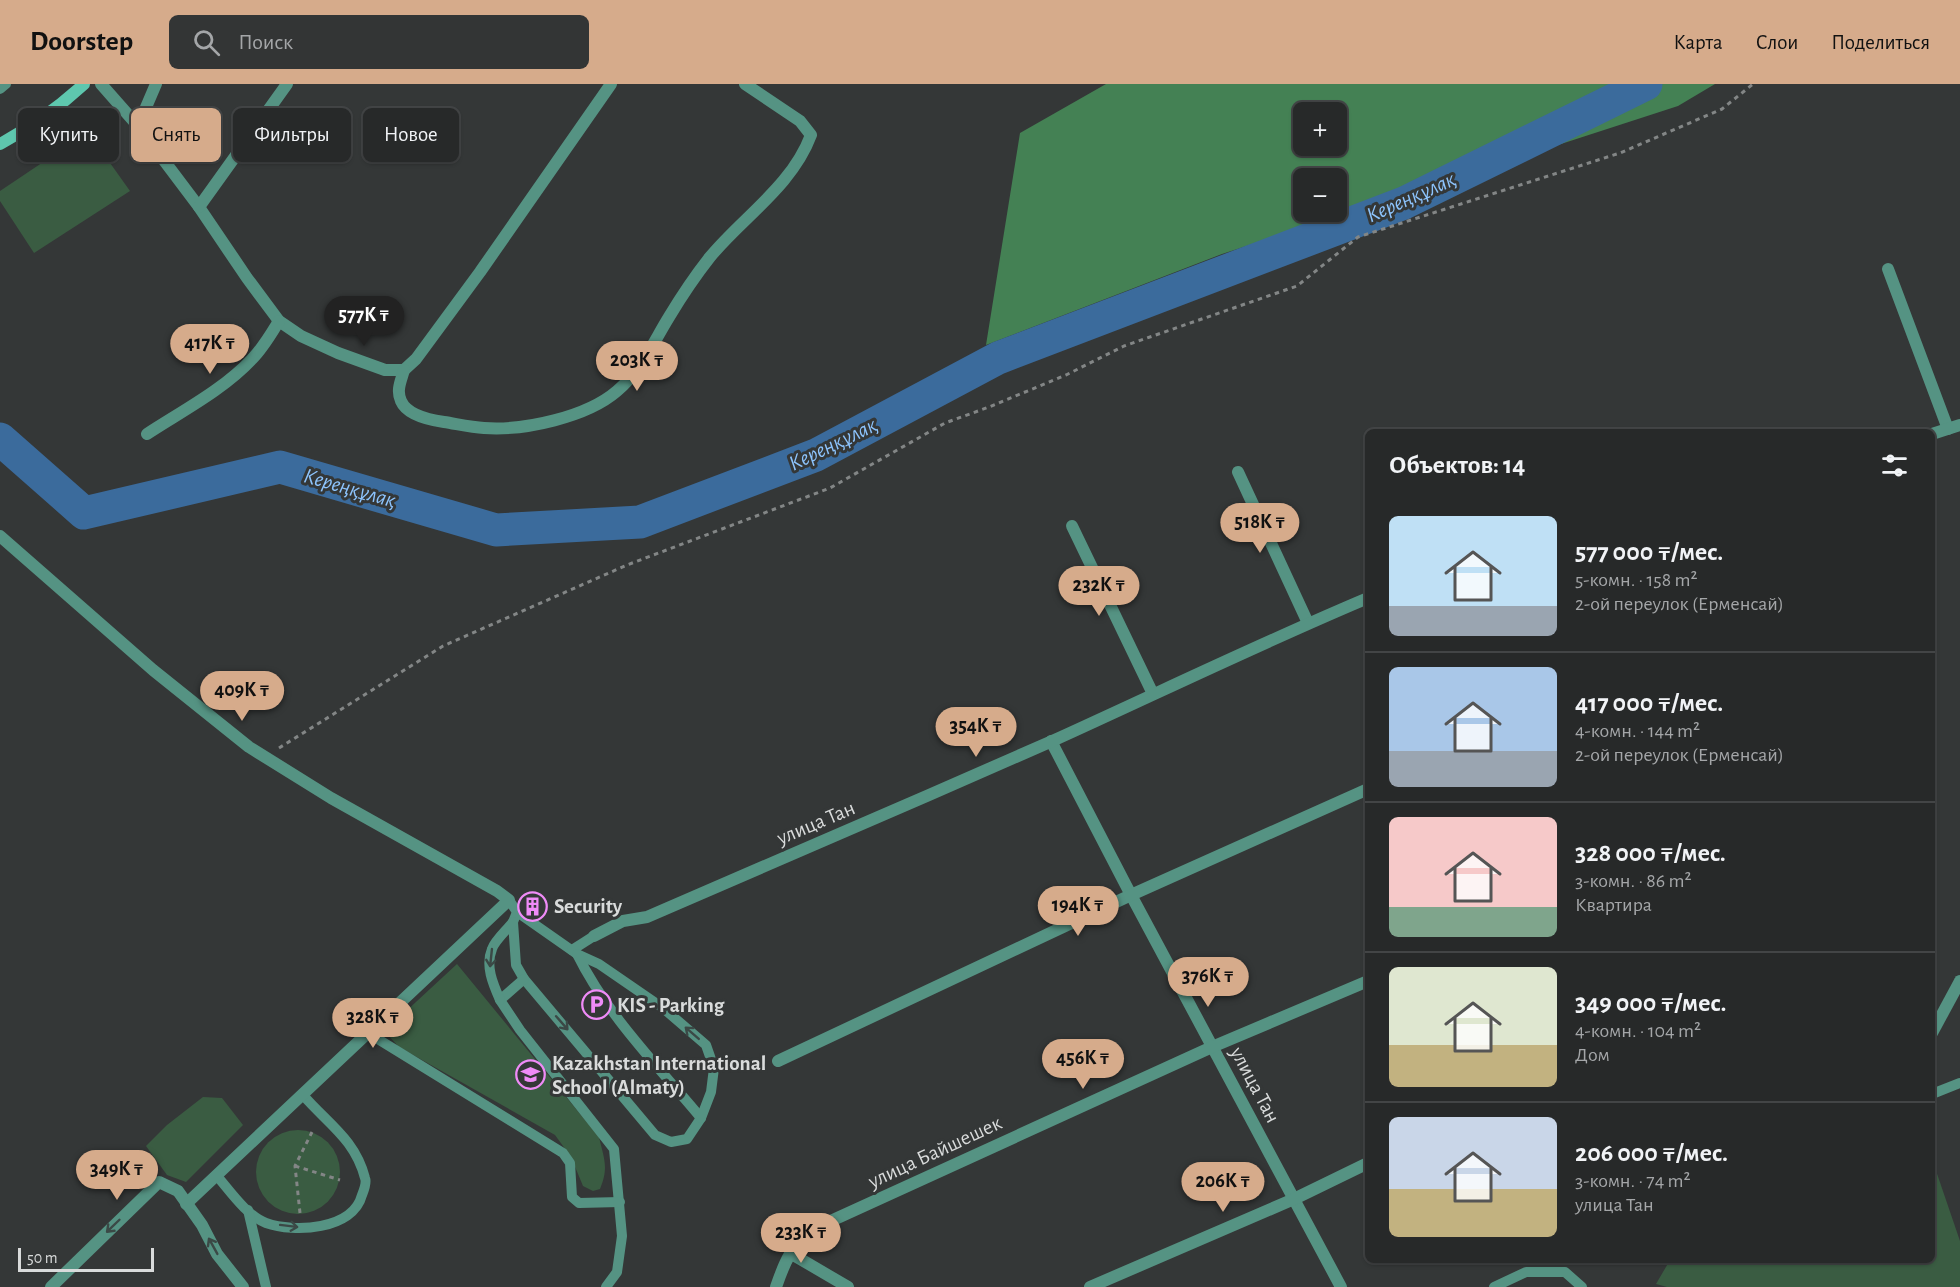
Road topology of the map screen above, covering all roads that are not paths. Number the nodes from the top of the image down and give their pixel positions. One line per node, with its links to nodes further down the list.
1 (6, 84): 8 (lane)
2 (84, 84): 11 (street)
3 (101, 84): 10 (street)
4 (156, 84): 9 (street)
5 (287, 84): 13 (street)
6 (611, 84): 16 (street)
7 (745, 84): 16 (street)
8 (0, 89)
9 (146, 108)
10 (131, 118)
11 (0, 144)
12 (165, 162): 13 (street)
13 (199, 207): 15 (street)
14 (1888, 269): 17 (street)
15 (279, 321): 16 (street); 19 (street)
16 (404, 370)
17 (1954, 427): 18 (street)
18 (1935, 433)
19 (147, 434)
20 (1238, 472): 24 (street)
21 (1072, 526): 25 (street)
22 (0, 536): 29 (street)
23 (1365, 599): 24 (street, улица Тан)
24 (1308, 623): 25 (street, улица Тан)
25 (1153, 694): 26 (street, улица Тан)
26 (1051, 741): 28 (street, улица Тан); 31 (street, улица Тан)
27 (1365, 790): 28 (street)
28 (1131, 895): 39 (street, улица Тан); 40 (street)
29 (509, 900): 30 (lane); 38 (street)
30 (515, 917): 32 (lane); 33 (lane); 36 (lane, one-way to 36)
31 (594, 936): 32 (lane)
32 (575, 952): 44 (lane); 44 (lane, one-way to 32)
33 (524, 979): 36 (lane); 44 (lane, one-way to 44)
34 (1960, 981): 37 (street)
35 (1365, 982): 39 (street, улица Байшешек)
36 (500, 1000): 48 (lane)
37 (1935, 1027)
38 (368, 1033): 43 (street); 48 (lane)
39 (1212, 1047): 47 (street, улица Тан); 51 (street, улица Байшешек)
40 (778, 1061)
41 (1960, 1083): 42 (lane)
42 (1935, 1093)
43 (303, 1095): 46 (street); 50 (lane, one-way to 43)
44 (701, 1118)
45 (1365, 1164): 47 (street)
46 (217, 1176): 49 (street); 50 (lane)
47 (1294, 1198): 58 (street); 59 (street, улица Тан)
48 (620, 1202): 55 (lane)
49 (186, 1204): 52 (street, one-way to 52); 53 (street, one-way to 49)
50 (248, 1210): 54 (lane)
51 (790, 1253): 56 (street, улица Байшешек); 57 (street)
52 (51, 1287)
53 (243, 1287)
54 (266, 1287)
55 (606, 1287)
56 (776, 1287)
57 (848, 1287)
58 (1090, 1287)
59 (1341, 1287)
60 (1494, 1287): 61 (lane)
61 (1582, 1287)

